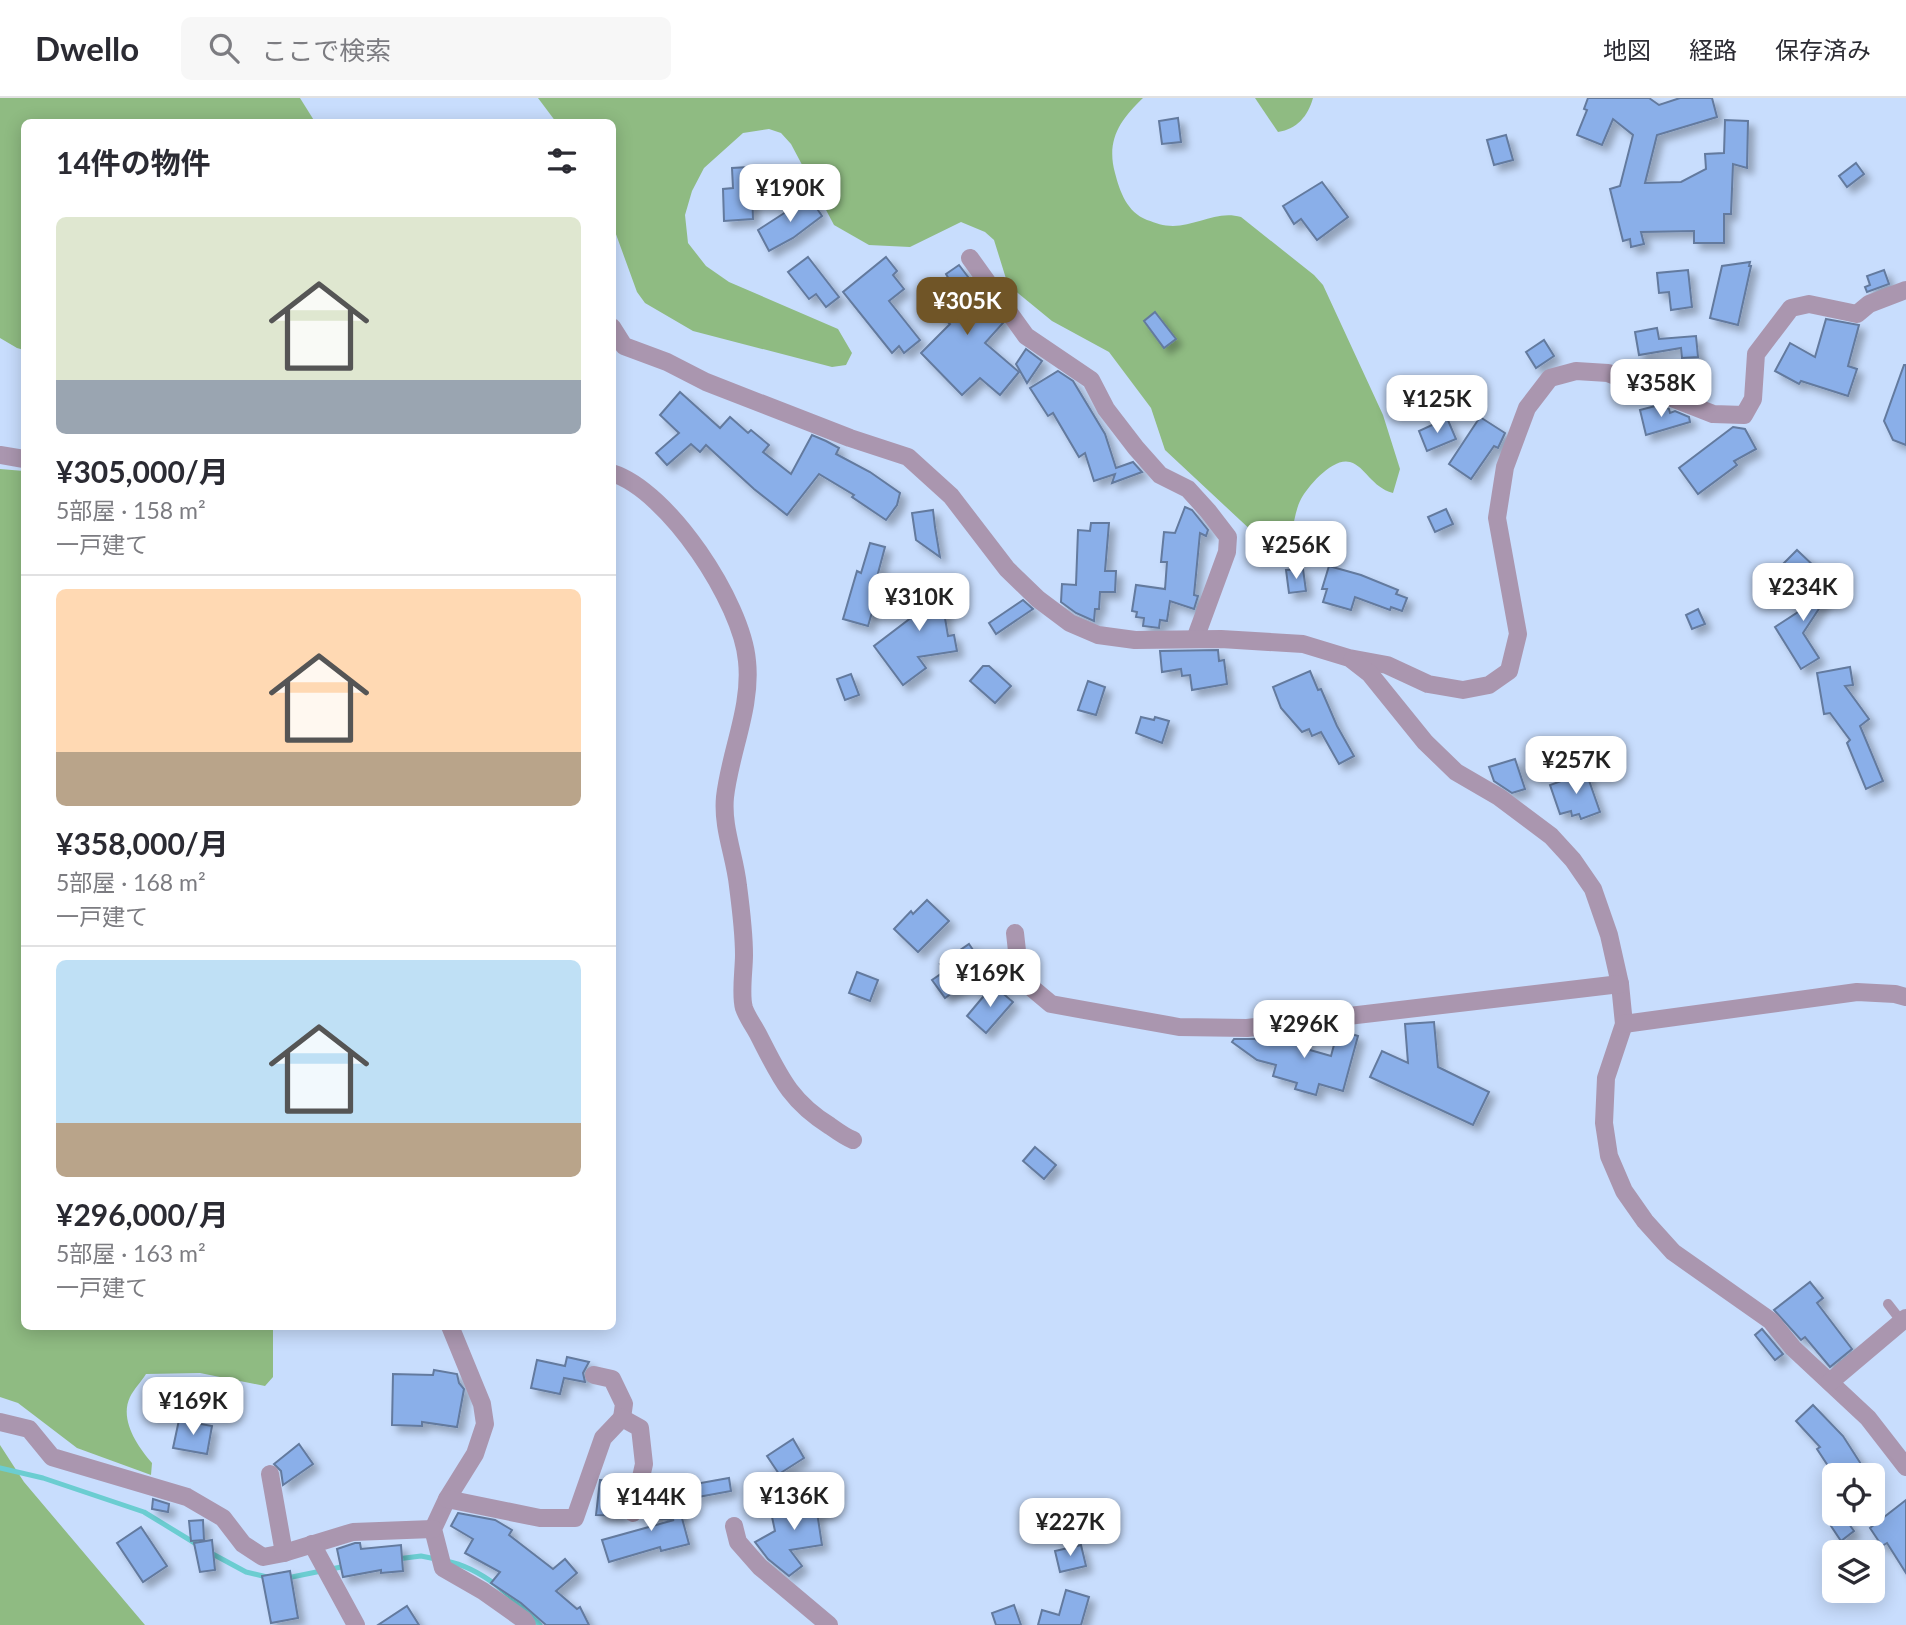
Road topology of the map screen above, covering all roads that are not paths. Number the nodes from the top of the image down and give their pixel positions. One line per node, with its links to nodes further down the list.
1 (970, 258): 7 (street)
2 (1906, 290): 8 (street)
3 (616, 333): 7 (street)
4 (0, 455): 5 (street)
5 (21, 458)
6 (616, 474): 13 (street)
7 (1195, 639): 8 (street)
8 (1349, 658): 10 (street)
9 (1014, 933): 10 (street)
10 (1620, 984): 12 (street)
11 (1906, 997): 12 (street)
12 (1624, 1024): 18 (street)
13 (853, 1140)
14 (1888, 1304): 15 (lane)
15 (1904, 1320): 18 (street)
16 (452, 1330): 23 (street)
17 (594, 1375): 19 (street)
18 (1830, 1382): 21 (street)
19 (622, 1418): 23 (street); 24 (street)
20 (0, 1422): 28 (street)
21 (1906, 1467)
22 (270, 1474): 28 (street)
23 (447, 1499): 26 (street)
24 (633, 1513)
25 (734, 1526): 31 (street)
26 (433, 1529): 27 (street); 30 (street)
27 (312, 1545): 28 (street); 29 (street)
28 (284, 1553)
29 (355, 1625)
30 (527, 1625)
31 (829, 1625)

